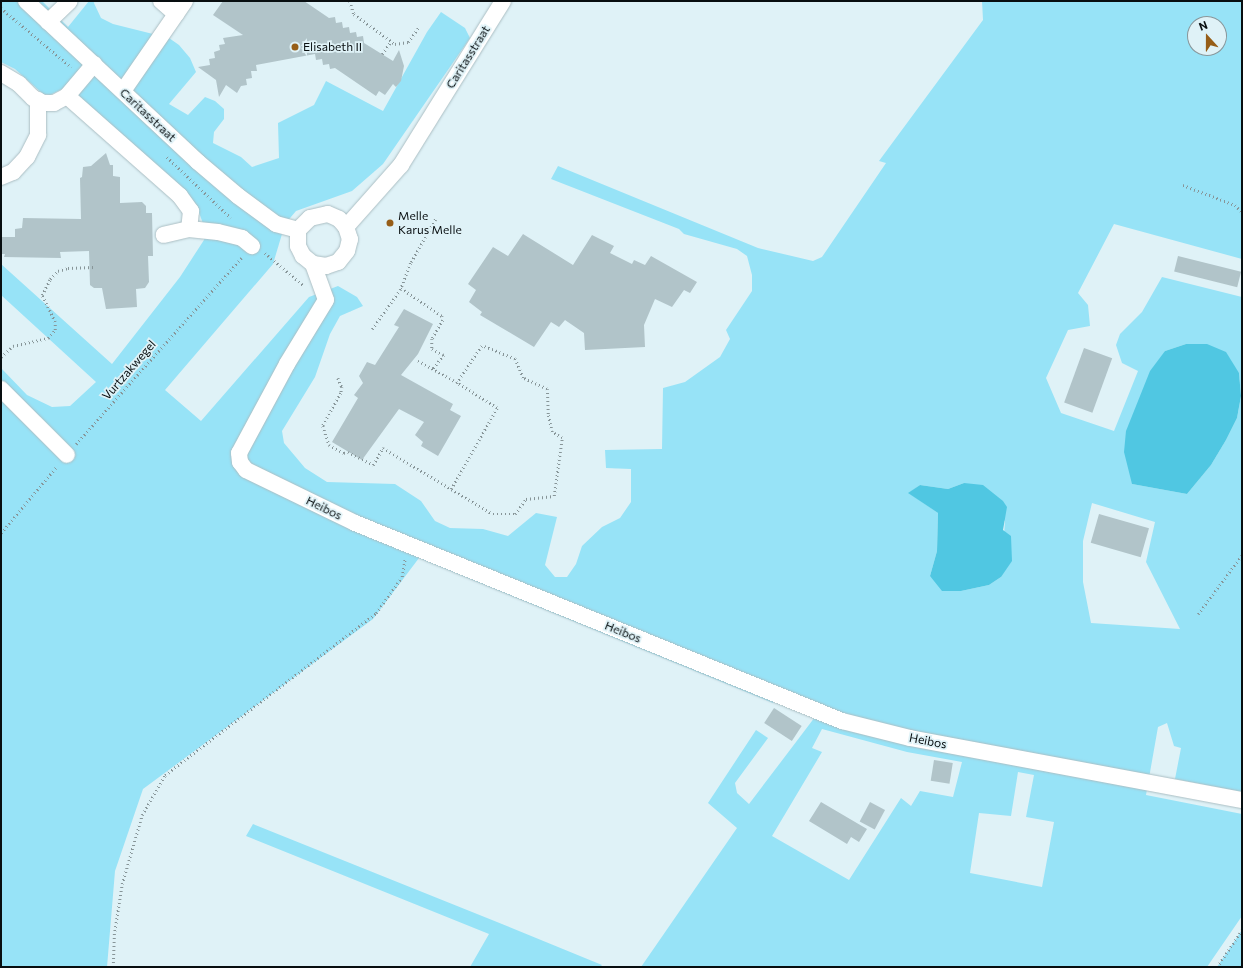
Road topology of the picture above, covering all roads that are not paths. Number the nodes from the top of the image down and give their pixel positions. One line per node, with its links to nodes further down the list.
1 (26, 1): 6 (street, Caritasstraat)
2 (70, 1): 6 (street)
3 (161, 1): 5 (street)
4 (503, 1): 13 (street, Caritasstraat)
5 (181, 8): 9 (street)
6 (48, 22): 7 (street, Caritasstraat)
7 (94, 64): 9 (street, Caritasstraat); 10 (street)
8 (1, 73): 11 (street)
9 (122, 90): 15 (street, Caritasstraat)
10 (67, 96): 11 (street); 14 (street)
11 (38, 100): 12 (street)
12 (1, 177)
13 (346, 227): 15 (street); 18 (street)
14 (189, 229): 16 (street); 17 (street)
15 (298, 230): 18 (street)
16 (164, 235)
17 (254, 245)
18 (313, 264): 21 (street, Heibos)
19 (1, 389): 20 (street)
20 (67, 455)
21 (1242, 800)

